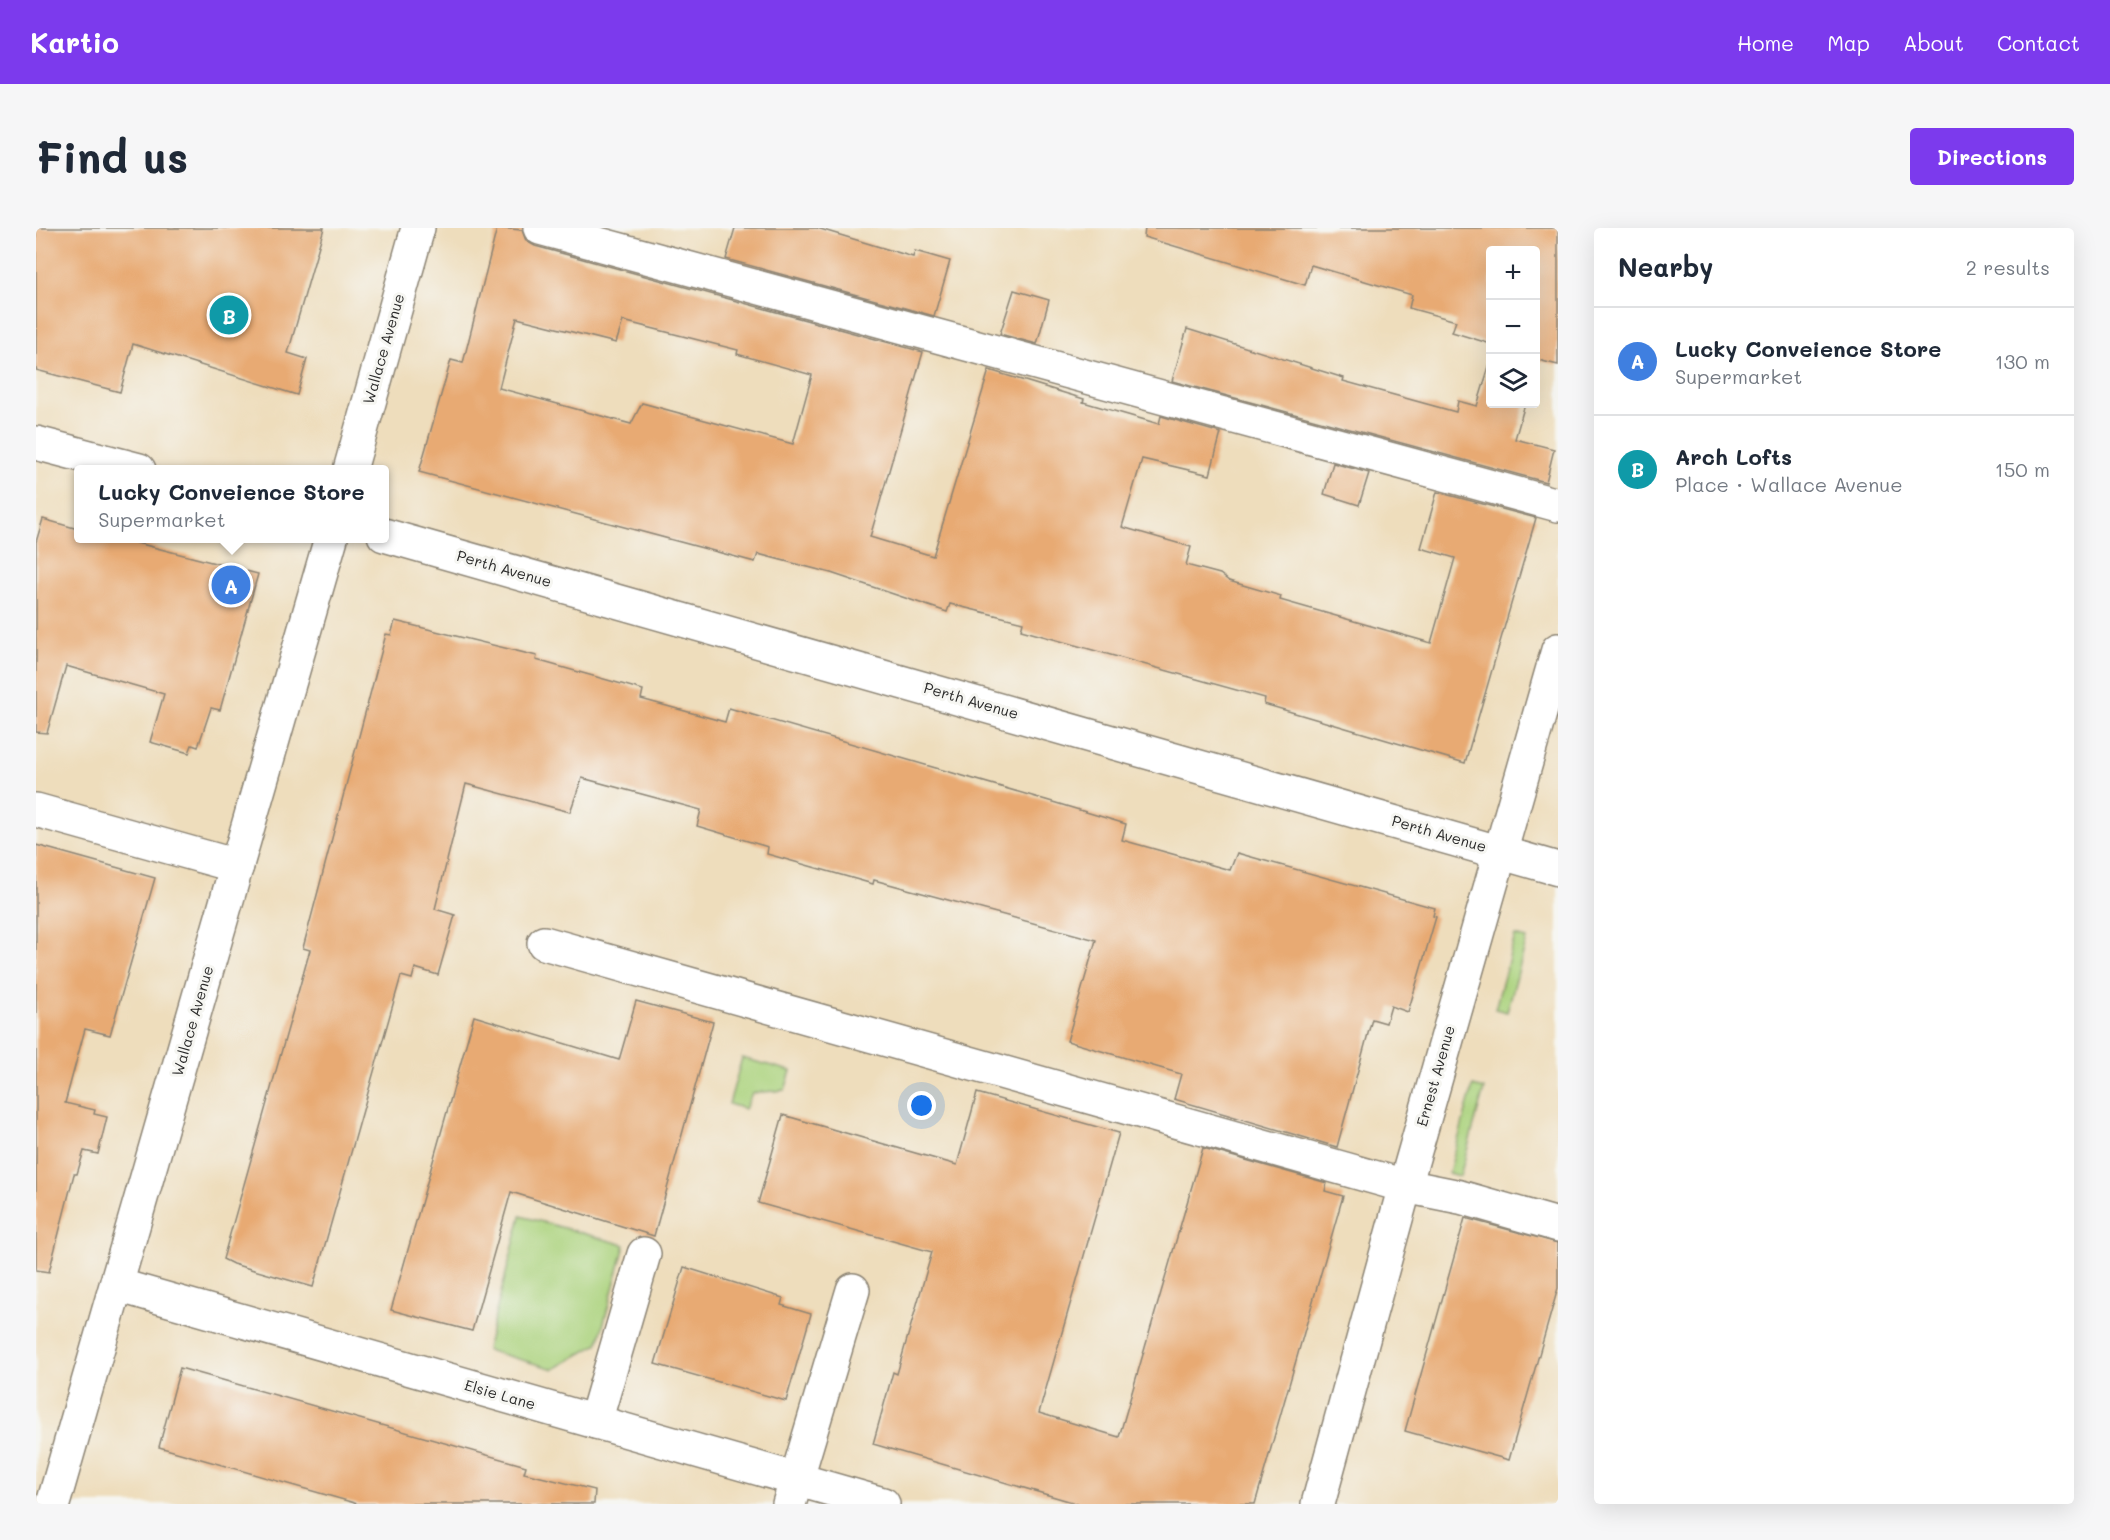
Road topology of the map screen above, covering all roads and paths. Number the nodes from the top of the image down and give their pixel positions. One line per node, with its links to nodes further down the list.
1 (418, 228): 5 (street, Wallace Avenue)
2 (540, 228): 6 (street)
3 (36, 442): 4 (street)
4 (121, 465)
5 (352, 465)
6 (1558, 505)
7 (389, 536): 11 (street, Perth Avenue)
8 (330, 543): 12 (street, Wallace Avenue)
9 (1558, 650): 11 (street, Ernest Avenue)
10 (36, 810): 12 (street)
11 (1500, 853): 13 (street, Perth Avenue); 15 (street, Ernest Avenue)
12 (237, 866): 18 (street, Wallace Avenue)
13 (1558, 869)
14 (544, 943): 15 (street)
15 (1405, 1186): 16 (street); 24 (street, Ernest Avenue)
16 (1558, 1225)
17 (644, 1254): 20 (street)
18 (117, 1285): 20 (street, Elsie Lane); 22 (street, Wallace Avenue)
19 (853, 1290): 21 (street)
20 (595, 1422): 21 (street, Elsie Lane)
21 (792, 1492): 23 (street, Elsie Lane)
22 (53, 1504)
23 (883, 1504)
24 (1318, 1504)

